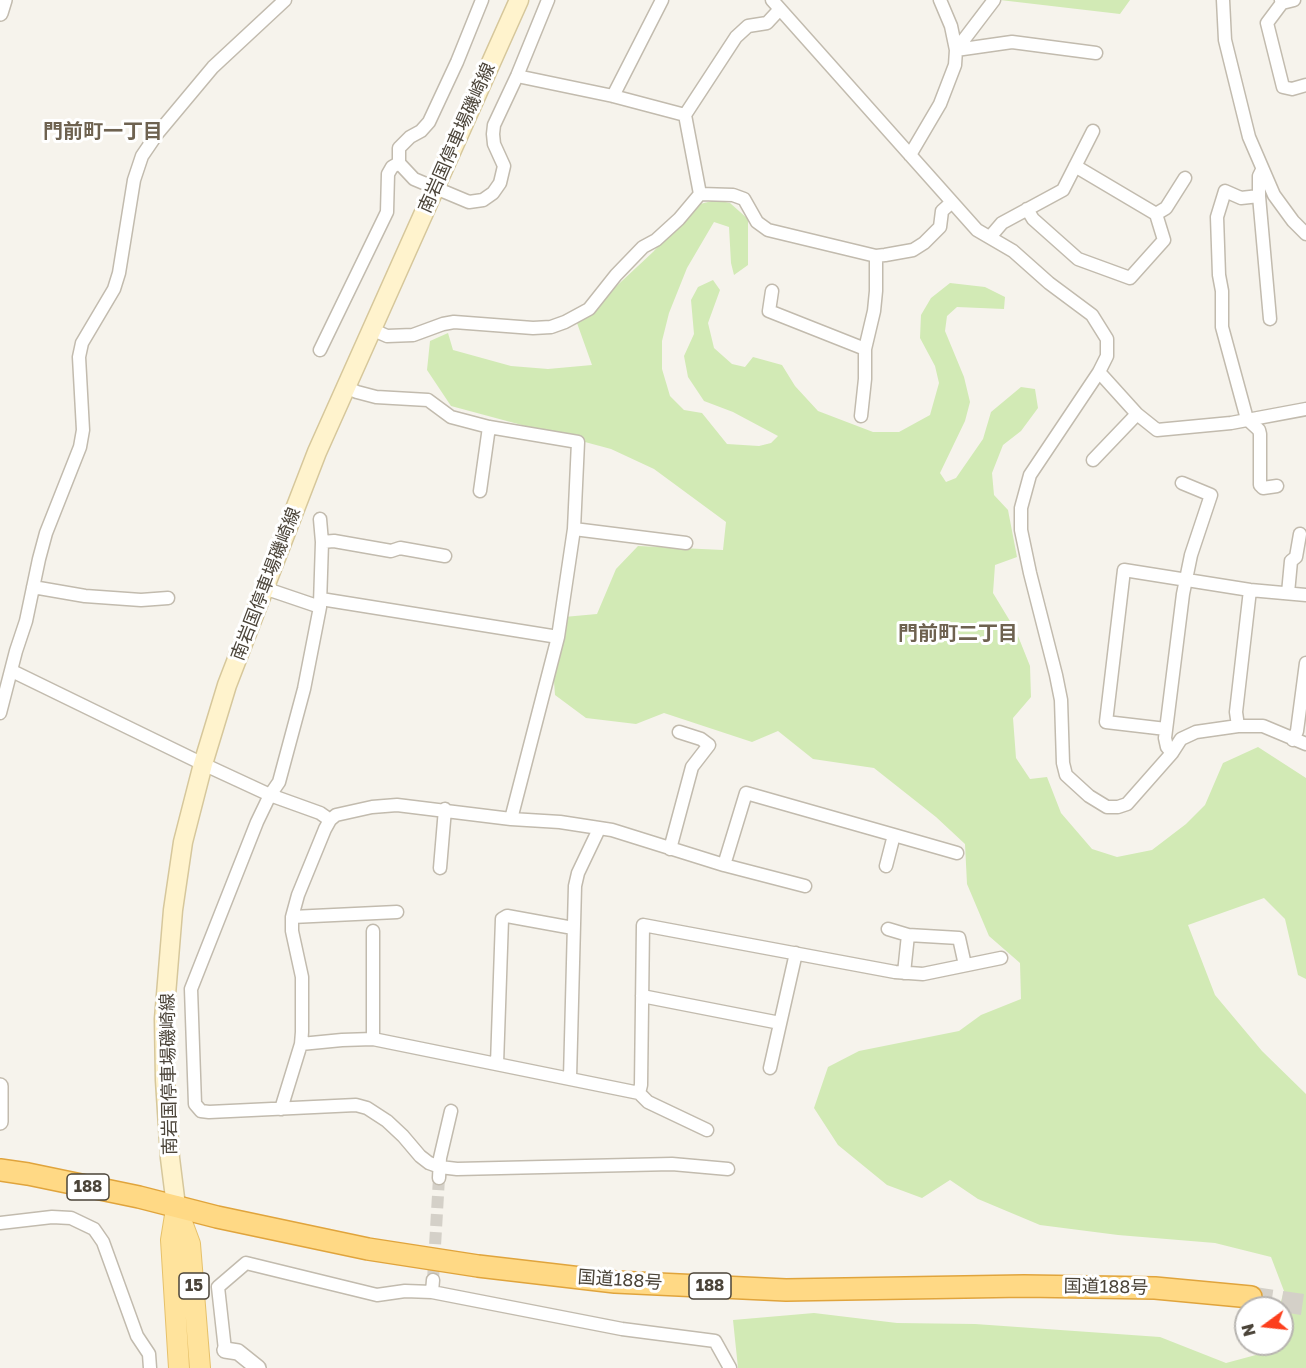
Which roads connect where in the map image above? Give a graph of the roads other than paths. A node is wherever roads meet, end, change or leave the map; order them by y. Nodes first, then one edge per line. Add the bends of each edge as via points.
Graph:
1 (4, 0) edge
2 (285, 0) edge
3 (482, 0) edge
4 (519, 0) edge
5 (548, 0) edge
6 (662, 0) edge
7 (940, 0) edge
8 (994, 0) edge
9 (1223, 0) edge
10 (1294, 0) edge
11 (1281, 1) edge
12 (776, 4) edge
13 (0, 13) edge
14 (956, 50) junction
15 (1096, 53) dead end
16 (518, 76) junction
17 (1306, 85) edge
18 (613, 96) junction
19 (686, 116) junction
20 (1093, 131) dead end
21 (910, 155) junction
22 (399, 163) junction
23 (1075, 166) junction
24 (1262, 170) junction
25 (1185, 178) dead end
26 (435, 188) junction
27 (700, 194) junction
28 (1258, 196) junction
29 (952, 202) junction
30 (1027, 209) junction
31 (1156, 214) junction
32 (1306, 234) edge
33 (990, 237) junction
34 (876, 255) junction
35 (772, 291) dead end
36 (1270, 319) dead end
37 (371, 329) junction
38 (865, 349) junction
39 (320, 350) dead end
40 (1099, 372) junction
41 (345, 387) junction
42 (1306, 409) edge
43 (1137, 414) junction
44 (861, 416) dead end
45 (1246, 419) junction
46 (489, 427) junction
47 (1093, 460) dead end
48 (1182, 483) dead end
49 (1277, 486) dead end
50 (480, 491) dead end
51 (320, 519) dead end
52 (574, 529) junction
53 (1300, 534) dead end
54 (322, 543) junction
55 (686, 543) dead end
56 (445, 556) dead end
57 (1185, 580) junction
58 (33, 587) junction
59 (264, 588) junction
60 (1250, 590) junction
61 (1288, 593) junction
62 (1306, 595) edge
63 (168, 598) dead end
64 (320, 603) junction
65 (558, 637) junction
66 (1306, 663) edge
67 (12, 671) junction
68 (0, 713) edge
69 (1238, 726) junction
70 (1166, 729) junction
71 (679, 732) dead end
72 (1293, 740) junction
73 (1306, 744) edge
74 (1172, 753) junction
75 (203, 764) junction
76 (270, 795) junction
77 (445, 809) junction
78 (511, 819) junction
79 (330, 820) junction
80 (599, 829) junction
81 (894, 835) junction
82 (670, 849) junction
83 (957, 853) dead end
84 (724, 865) junction
85 (886, 866) dead end
86 (440, 868) dead end
87 (805, 886) dead end
88 (397, 912) dead end
89 (292, 918) junction
90 (573, 928) junction
91 (888, 929) dead end
92 (373, 931) dead end
93 (908, 935) junction
94 (796, 953) junction
95 (1001, 958) dead end
96 (964, 965) junction
97 (904, 972) junction
98 (642, 996) junction
99 (780, 1023) junction
100 (374, 1039) junction
101 (301, 1044) junction
102 (497, 1064) junction
103 (770, 1068) dead end
104 (570, 1078) junction
105 (0, 1086) edge
106 (639, 1093) junction
107 (281, 1109) junction
108 (450, 1111) dead end
109 (0, 1122) edge
110 (707, 1130) dead end
111 (728, 1169) dead end
112 (0, 1170) edge
113 (439, 1172) junction
114 (176, 1206) junction
115 (0, 1223) edge
116 (1239, 1296) tunnel mouth
117 (225, 1350) joint
118 (150, 1368) edge
119 (179, 1368) edge
120 (200, 1368) edge
121 (258, 1368) edge
122 (730, 1368) edge

1 - 13 street
2 - 58 street via 213,67 142,156 114,290 82,343 80,447 46,533
3 - 22 street via 429,122 399,148
4 - 26 main road, 南岩国停車場磯崎線
5 - 16 street
6 - 18 street
7 - 14 street
8 - 14 street
9 - 24 street via 1225,40 1249,137
10 - 11 street
11 - 17 street via 1267,23 1283,87
12 - 19 street via 767,22 748,26 736,37
12 - 21 street
14 - 15 street via 1012,42
14 - 21 street via 955,65 940,104
16 - 18 street
16 - 26 street via 494,125 495,144 504,166 493,193 483,200 469,202
18 - 19 street
19 - 27 street
20 - 23 street
21 - 29 street
22 - 26 street via 414,179
22 - 39 street via 388,174 387,212
23 - 30 street via 1064,190
23 - 31 street
24 - 28 street
24 - 32 street via 1274,195
25 - 31 street via 1166,208
26 - 37 main road, 南岩国停車場磯崎線
27 - 34 street via 744,199 757,222 768,230
27 - 37 street via 679,219 616,275 589,309 565,322 533,328 454,322 413,335 387,336
28 - 36 street
28 - 45 street via 1241,198 1225,191 1217,217 1222,327
29 - 33 street via 977,230
29 - 34 street via 942,211 940,227 914,250
30 - 31 street via 1078,259 1130,278 1164,240
30 - 33 street via 1002,223
33 - 40 street via 1092,315 1107,339 1107,356
34 - 38 street via 874,311
35 - 38 street via 769,310
37 - 41 main road, 南岩国停車場磯崎線
38 - 44 street
40 - 43 street
40 - 74 street via 1030,475 1021,508 1021,530 1061,700 1062,764 1066,775 1089,796 1107,807 1118,807 1127,804
41 - 46 street via 376,397 428,400 451,417
41 - 59 main road, 南岩国停車場磯崎線
42 - 45 street
43 - 45 street via 1157,430
43 - 47 street
45 - 49 street via 1260,434 1260,485
46 - 50 street
46 - 52 street via 579,442
48 - 57 street via 1211,495
51 - 54 street
52 - 55 street
52 - 65 street
53 - 61 street via 1296,557 1291,561
54 - 56 street via 334,541
54 - 64 street
57 - 60 street
57 - 70 street
57 - 70 street via 1124,570 1106,722
58 - 63 street via 85,596
58 - 67 street
59 - 64 street
59 - 75 main road, 南岩国停車場磯崎線 via 227,685
60 - 61 street
60 - 69 street via 1236,712
61 - 62 street
64 - 65 street
64 - 76 street via 304,689 279,782
65 - 78 street
66 - 72 street
67 - 68 street
67 - 75 street
69 - 72 street via 1263,726
69 - 74 street via 1196,732 1181,739
70 - 74 street via 1167,747
71 - 82 street via 709,745 692,767
72 - 73 street
75 - 76 street
75 - 114 main road, 南岩国停車場磯崎線 via 183,842 172,910 164,1019
76 - 79 street
76 - 107 street via 191,989 195,1104 201,1111 209,1112
77 - 78 street
77 - 79 street via 372,807 336,815
77 - 86 street
78 - 80 street
79 - 89 street
80 - 82 street
80 - 90 street via 578,873
81 - 83 street
81 - 84 street via 746,793
81 - 85 street
82 - 84 street
84 - 87 street
88 - 89 street
89 - 101 street via 302,977
90 - 102 street via 507,916 502,919
90 - 104 street
91 - 93 street
92 - 100 street
93 - 96 street via 958,938
93 - 97 street
94 - 97 street
94 - 98 street via 643,925
94 - 99 street
95 - 96 street
96 - 97 street via 923,974
98 - 99 street
98 - 106 street
99 - 103 street
100 - 101 street
100 - 102 street
101 - 107 street
102 - 104 street
104 - 106 street
105 - 109 street
106 - 110 street via 648,1102
107 - 113 street via 345,1105 367,1108
108 - 113 street
111 - 113 street via 672,1164
112 - 114 highway, 国道188号 / 188
114 - 116 highway, 国道188号 / 188 via 368,1249 615,1282 786,1290 1143,1288
114 - 119 main road, 15 via 171,1240
114 - 120 main road, 15 via 190,1244
115 - 118 street via 52,1216 71,1218 94,1229 103,1242 137,1336 149,1354
117 - 121 street via 237,1352
117 - 122 street via 218,1287 246,1263 377,1295 433,1286 622,1329 715,1341

